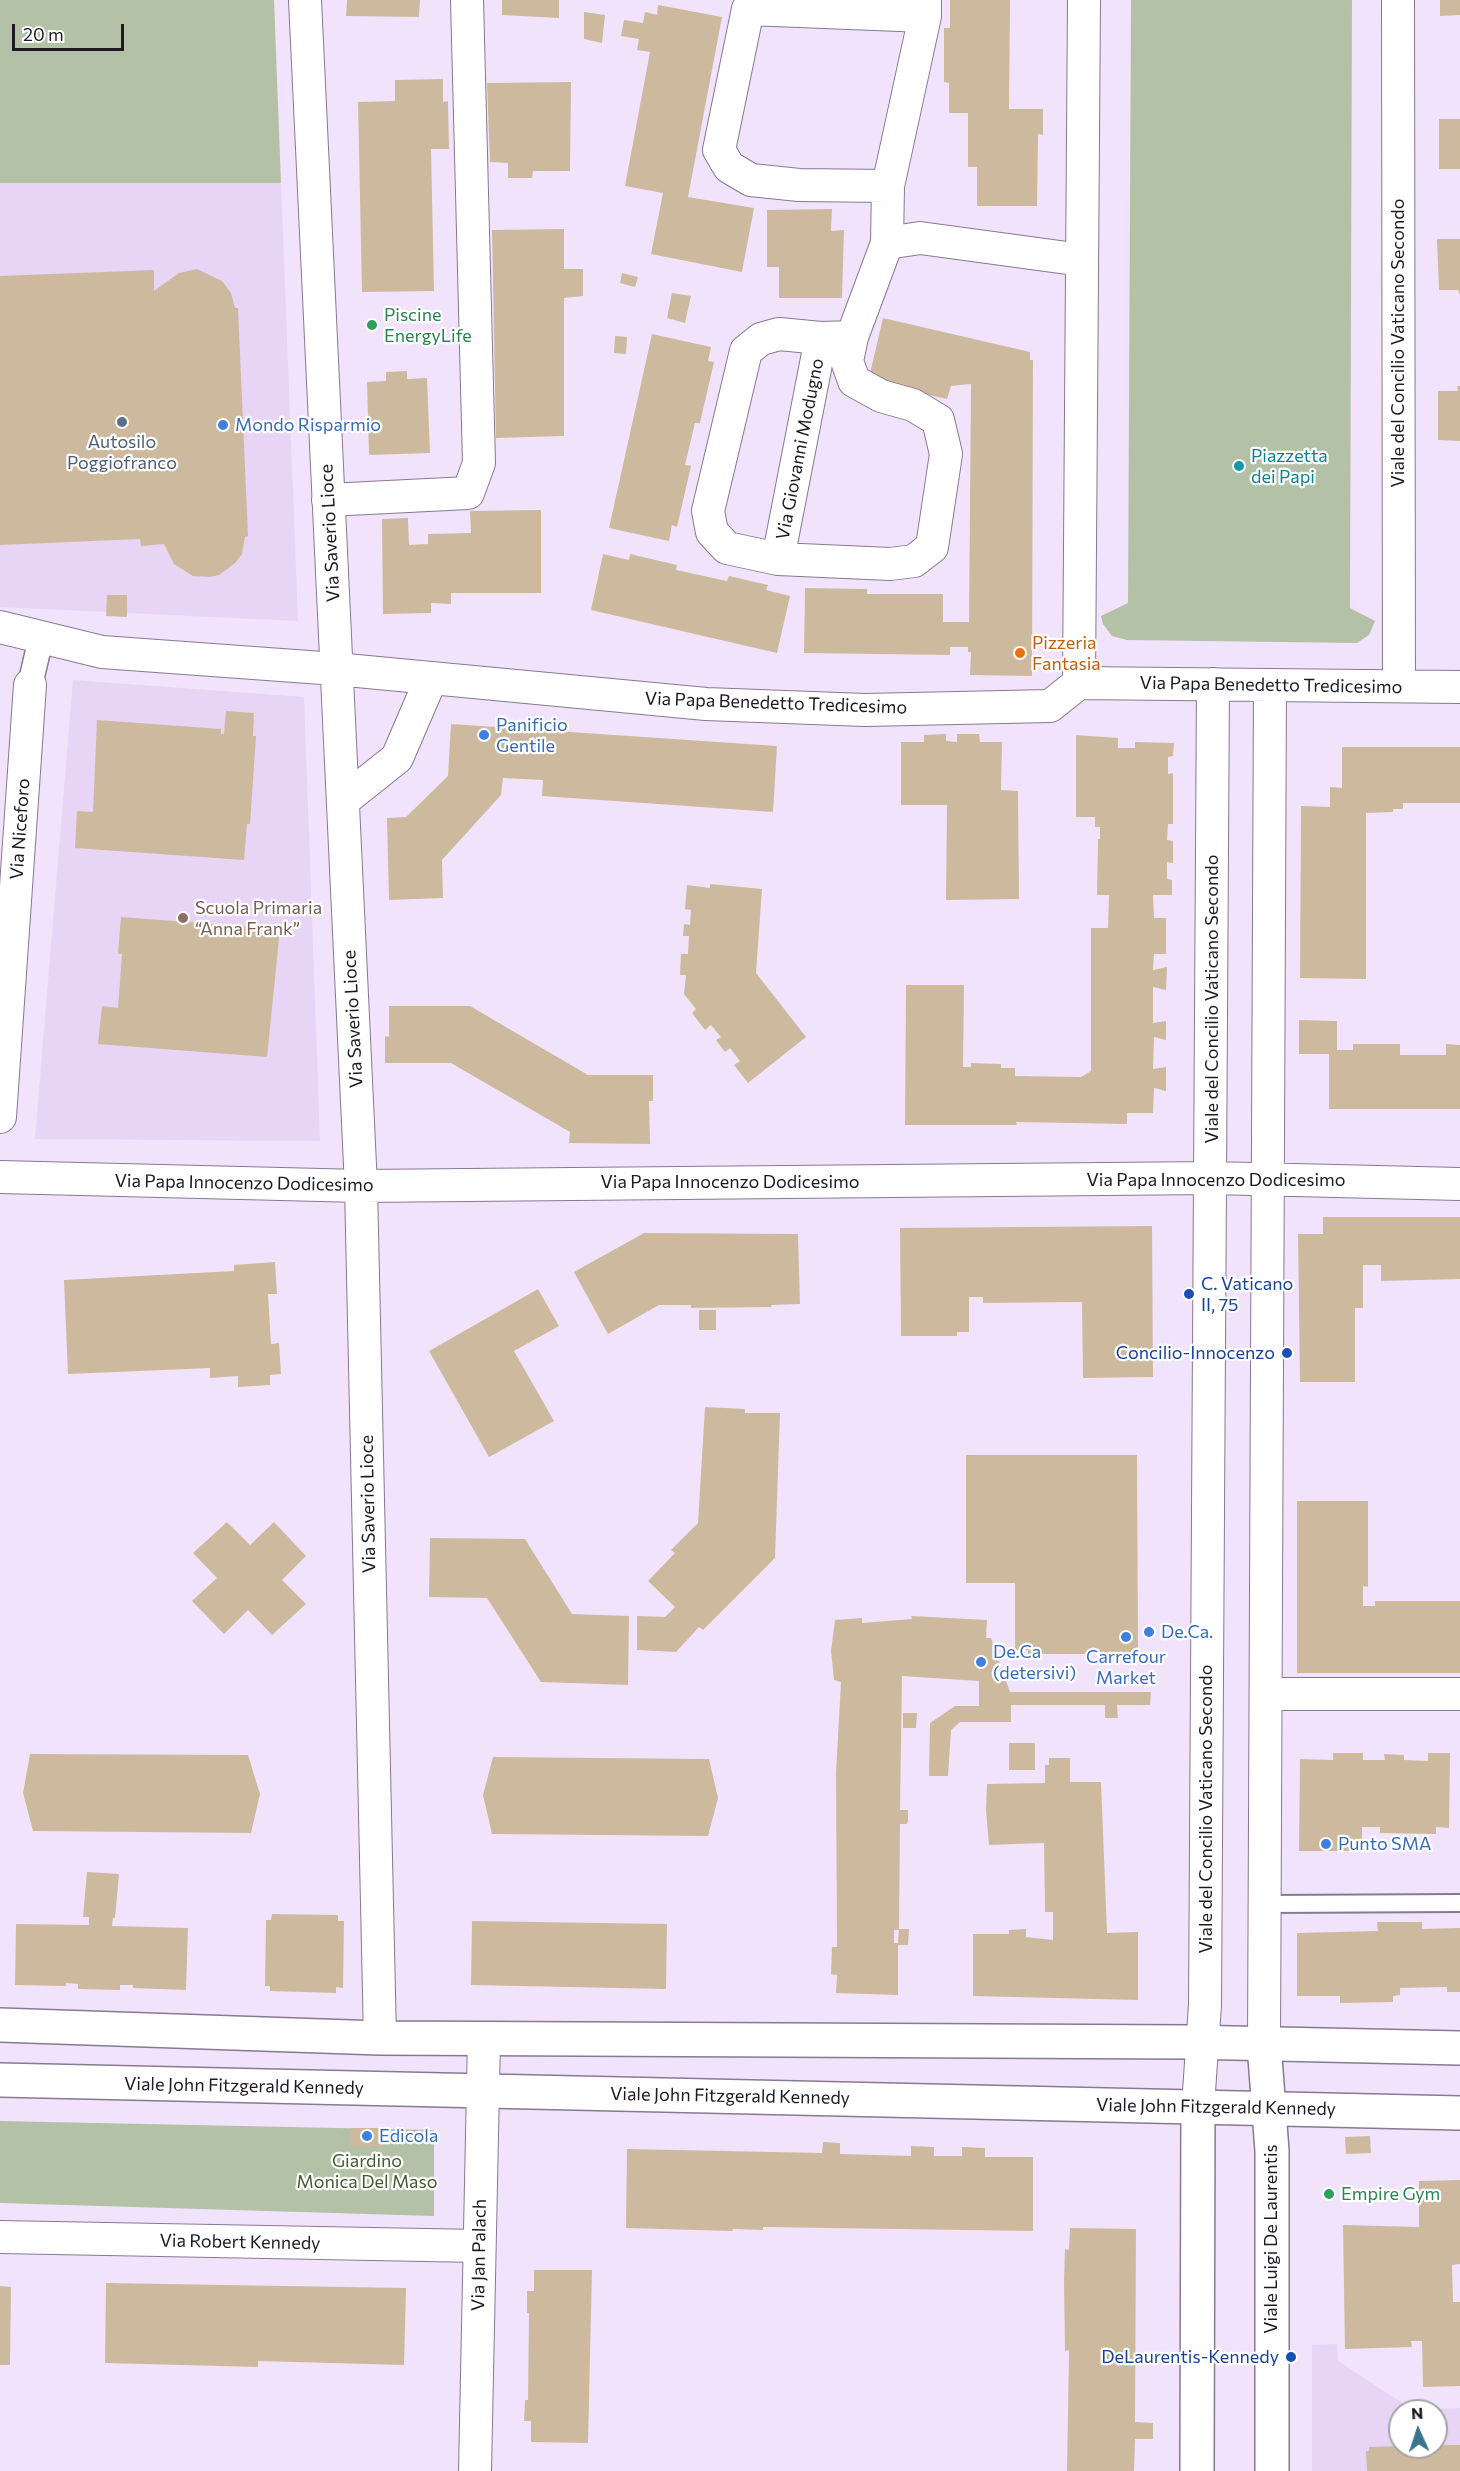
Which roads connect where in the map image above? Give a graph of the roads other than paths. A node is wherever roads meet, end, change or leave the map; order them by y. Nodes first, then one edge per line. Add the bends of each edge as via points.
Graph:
1 (305, 0) edge
2 (467, 0) edge
3 (1084, 0) edge
4 (1398, 0) edge
5 (925, 8) edge
6 (888, 186) junction
7 (887, 243) junction
8 (1082, 260) junction
9 (852, 337) junction
10 (821, 338) junction
11 (328, 500) junction
12 (778, 559) junction
13 (0, 627) edge
14 (41, 638) junction
15 (336, 669) junction
16 (431, 679) junction
17 (1079, 683) junction
18 (1213, 684) junction
19 (30, 685) joint
20 (1270, 685) junction
21 (1399, 686) junction
22 (1460, 687) edge
23 (343, 801) junction
24 (0, 1117) edge
25 (0, 1177) edge
26 (1211, 1178) junction
27 (1269, 1179) junction
28 (1460, 1184) edge
29 (361, 1186) junction
30 (1267, 1694) junction
31 (1460, 1694) edge
32 (1460, 1903) edge
33 (1265, 1904) junction
34 (0, 2025) edge
35 (380, 2038) junction
36 (484, 2040) junction
37 (1203, 2042) junction
38 (1264, 2044) junction
39 (1460, 2048) edge
40 (0, 2080) edge
41 (483, 2091) junction
42 (1198, 2106) junction
43 (1270, 2108) junction
44 (1460, 2113) edge
45 (0, 2237) edge
46 (479, 2246) junction
47 (475, 2471) edge
48 (1197, 2471) edge
49 (1272, 2471) edge

1 - 11 street, Via Saverio Lioce
2 - 11 street via 479,463 468,493
3 - 8 street
4 - 21 street, Viale del Concilio Vaticano Secondo
5 - 6 street, Via Giovanni Modugno
5 - 6 street, Via Giovanni Modugno via 748,9 719,150 729,167 751,180
6 - 7 street, Via Giovanni Modugno
7 - 8 street via 920,238
7 - 9 street, Via Giovanni Modugno
8 - 17 street
9 - 10 street, Via Giovanni Modugno
9 - 12 street, Via Giovanni Modugno via 847,361 854,381 881,396 913,405 938,420 946,454 932,547 914,561 890,564
10 - 12 street, Via Giovanni Modugno
10 - 12 street, Via Giovanni Modugno via 779,334 761,339 746,351 708,511 712,532 727,548
11 - 15 street, Via Saverio Lioce
13 - 14 street
14 - 15 street via 102,651
14 - 19 street
15 - 16 street, Via Papa Benedetto Tredicesimo
15 - 23 street, Via Saverio Lioce
16 - 17 street, Via Papa Benedetto Tredicesimo via 706,704 865,710 1050,706
16 - 23 street via 397,758
17 - 18 street, Via Papa Benedetto Tredicesimo
18 - 20 street, Via Papa Benedetto Tredicesimo
18 - 26 street, Viale del Concilio Vaticano Secondo
19 - 24 street, Via Niceforo
20 - 21 street, Via Papa Benedetto Tredicesimo
20 - 27 street
21 - 22 street, Via Papa Benedetto Tredicesimo
23 - 29 street, Via Saverio Lioce
25 - 29 street, Via Papa Innocenzo Dodicesimo
26 - 27 street, Via Papa Innocenzo Dodicesimo
26 - 29 street, Via Papa Innocenzo Dodicesimo
26 - 37 street, Viale del Concilio Vaticano Secondo
27 - 28 street, Via Papa Innocenzo Dodicesimo
27 - 30 street
29 - 35 street, Via Saverio Lioce
30 - 31 street
30 - 33 street
32 - 33 lane
33 - 38 street
34 - 35 main road
35 - 36 main road
36 - 37 main road
36 - 41 street, Via Jan Palach
37 - 38 main road
37 - 42 street, Viale del Concilio Vaticano Secondo
38 - 39 main road
38 - 43 main road, Viale Luigi De Laurentis
40 - 41 main road, Viale John Fitzgerald Kennedy
41 - 42 main road, Viale John Fitzgerald Kennedy
41 - 46 street, Via Jan Palach
42 - 43 main road, Viale John Fitzgerald Kennedy
42 - 48 main road
43 - 44 main road, Viale John Fitzgerald Kennedy
43 - 49 main road, Viale Luigi De Laurentis
45 - 46 street, Via Robert Kennedy
46 - 47 street, Via Jan Palach

